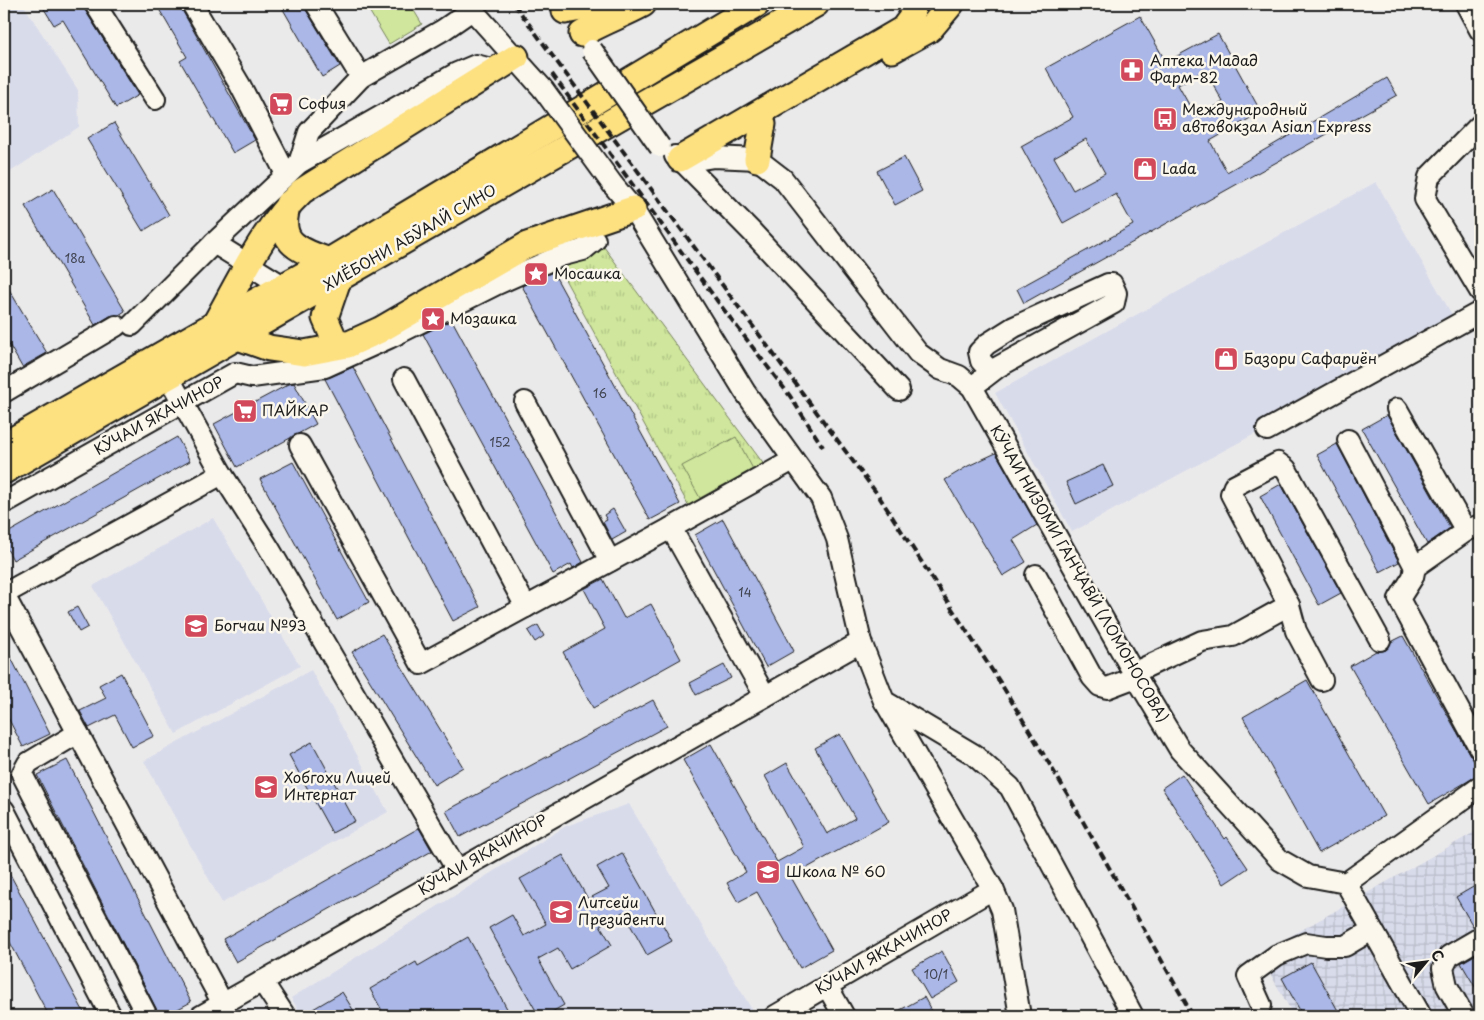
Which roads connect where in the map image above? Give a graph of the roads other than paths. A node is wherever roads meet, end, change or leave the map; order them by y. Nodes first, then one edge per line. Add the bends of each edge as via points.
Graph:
1 (95, 4) edge
2 (192, 4) edge
3 (316, 4) edge
4 (603, 4) edge
5 (643, 4) edge
6 (757, 4) edge
7 (816, 4) edge
8 (913, 4) edge
9 (952, 4) edge
10 (1466, 4) edge
11 (469, 7) edge
12 (562, 7) edge
13 (1480, 30) edge
14 (587, 42) junction
15 (516, 57) junction
16 (495, 70) junction
17 (361, 76) junction
18 (155, 100) dead end
19 (763, 124) junction
20 (1480, 125) edge
21 (670, 153) junction
22 (714, 157) junction
23 (757, 159) junction
24 (292, 169) junction
25 (288, 204) junction
26 (633, 209) junction
27 (595, 240) dead end
28 (214, 243) junction
29 (248, 266) junction
30 (333, 270) junction
31 (283, 286) junction
32 (1480, 291) edge
33 (1480, 312) edge
34 (215, 324) junction
35 (238, 337) junction
36 (347, 345) junction
37 (991, 372) junction
38 (168, 376) junction
39 (404, 380) dead end
40 (972, 387) junction
41 (899, 390) dead end
42 (4, 392) edge
43 (181, 402) junction
44 (525, 402) dead end
45 (1397, 409) dead end
46 (1267, 430) dead end
47 (1348, 440) dead end
48 (4, 445) edge
49 (300, 445) dead end
50 (793, 460) junction
51 (4, 472) edge
52 (222, 474) junction
53 (4, 503) edge
54 (671, 528) junction
55 (1473, 528) edge
56 (610, 561) junction
57 (1415, 568) junction
58 (1036, 575) dead end
59 (4, 594) edge
60 (1289, 606) junction
61 (526, 607) junction
62 (1380, 640) dead end
63 (861, 642) junction
64 (1134, 675) junction
65 (1322, 680) dead end
66 (766, 696) junction
67 (884, 701) junction
68 (78, 733) junction
69 (1480, 749) edge
70 (1480, 788) edge
71 (4, 810) edge
72 (457, 870) junction
73 (1346, 883) junction
74 (993, 889) junction
75 (1372, 930) junction
76 (1480, 938) edge
77 (262, 981) junction
78 (827, 986) junction
79 (223, 1004) junction
80 (1261, 1005) dead end
81 (111, 1016) edge
82 (146, 1016) edge
83 (201, 1016) edge
84 (285, 1016) edge
85 (775, 1016) edge
86 (844, 1016) edge
87 (1020, 1016) edge
88 (1132, 1016) edge
89 (1421, 1016) edge
90 (1464, 1016) edge

1 - 18 street
2 - 24 street
3 - 17 street
4 - 12 main road
5 - 14 main road via 606,21
6 - 30 main road, ХИЁБОНИ АБӮАЛӢ СИНО
7 - 30 main road, ХИЁБОНИ АБӮАЛӢ СИНО
8 - 21 main road via 912,17 903,28
9 - 19 main road via 930,29
10 - 13 street
11 - 15 street
11 - 17 street via 443,30
12 - 14 street
14 - 21 street, bridge
15 - 16 main road
15 - 26 street, bridge
16 - 24 street via 476,65 457,73
16 - 25 main road via 302,191
17 - 24 street via 309,132
19 - 22 main road
19 - 23 main road
20 - 32 street via 1429,178 1425,199
21 - 22 street via 702,159
21 - 41 street via 752,232
22 - 23 street
23 - 40 street, КӮЧАИ НИЗОМИ ГАНҶАВӢ (ЛОМОНОСОВА) via 783,179 918,353
24 - 28 street
25 - 29 main road
25 - 30 main road via 284,218 285,233 294,246
26 - 36 main road via 527,246 380,330
26 - 50 street via 745,392
27 - 43 street, КӮЧАИ ЯКАЧИНОР via 582,250 560,256 497,284 325,367 252,377 235,373
28 - 29 street
28 - 42 street via 124,325
29 - 31 street
29 - 34 main road
30 - 31 main road, ХИЁБОНИ АБӮАЛӢ СИНО
30 - 35 main road, ХИЁБОНИ АБӮАЛӢ СИНО
30 - 36 main road via 325,318 335,340
31 - 34 main road, ХИЁБОНИ АБӮАЛӢ СИНО
33 - 46 street
34 - 48 main road, ХИЁБОНИ АБӮАЛӢ СИНО
35 - 36 main road via 269,348 304,353
35 - 38 main road, ХИЁБОНИ АБӮАЛӢ СИНО
37 - 37 street via 1114,303 1116,293 1112,284 1014,327 988,344 979,352 981,361
37 - 40 street
38 - 43 street
38 - 51 main road, ХИЁБОНИ АБӮАЛӢ СИНО
39 - 61 street
40 - 64 street, КӮЧАИ НИЗОМИ ГАНҶАВӢ (ЛОМОНОСОВА)
43 - 52 street
43 - 53 street, КӮЧАИ ЯКАЧИНОР
44 - 56 street
45 - 55 street
47 - 57 street
49 - 61 street via 421,664
50 - 54 street
50 - 63 street via 821,498 837,539
52 - 59 street
52 - 72 street via 269,548
54 - 56 street
54 - 66 street
55 - 57 street
56 - 61 street
57 - 69 street via 1399,599
58 - 64 street via 1100,686 1107,688
59 - 68 street
60 - 62 street via 1231,494 1234,486 1278,463 1286,469
60 - 64 street via 1233,636 1202,641
60 - 65 street via 1296,631
63 - 66 street, КӮЧАИ ЯКАЧИНОР
63 - 67 street
64 - 73 street, КӮЧАИ НИЗОМИ ГАНҶАВӢ (ЛОМОНОСОВА) via 1180,750 1280,860 1308,876
66 - 72 street, КӮЧАИ ЯКАЧИНОР
67 - 74 street
67 - 88 street via 974,754 1010,787
68 - 79 street
68 - 82 street via 28,763 22,774
70 - 73 street
71 - 81 street
72 - 77 street, КӮЧАИ ЯКАЧИНОР
73 - 75 street
74 - 78 street, КӮЧАИ ЯККАЧИНОР
74 - 87 street via 1002,910
75 - 80 street via 1346,946 1306,943 1277,955 1248,976
75 - 89 street
76 - 90 street via 1449,956 1443,968 1448,986
77 - 79 street, КӮЧАИ ЯКАЧИНОР
77 - 84 street
78 - 85 street, КӮЧАИ ЯККАЧИНОР
78 - 86 street
79 - 83 street, КӮЧАИ ЯКАЧИНОР

